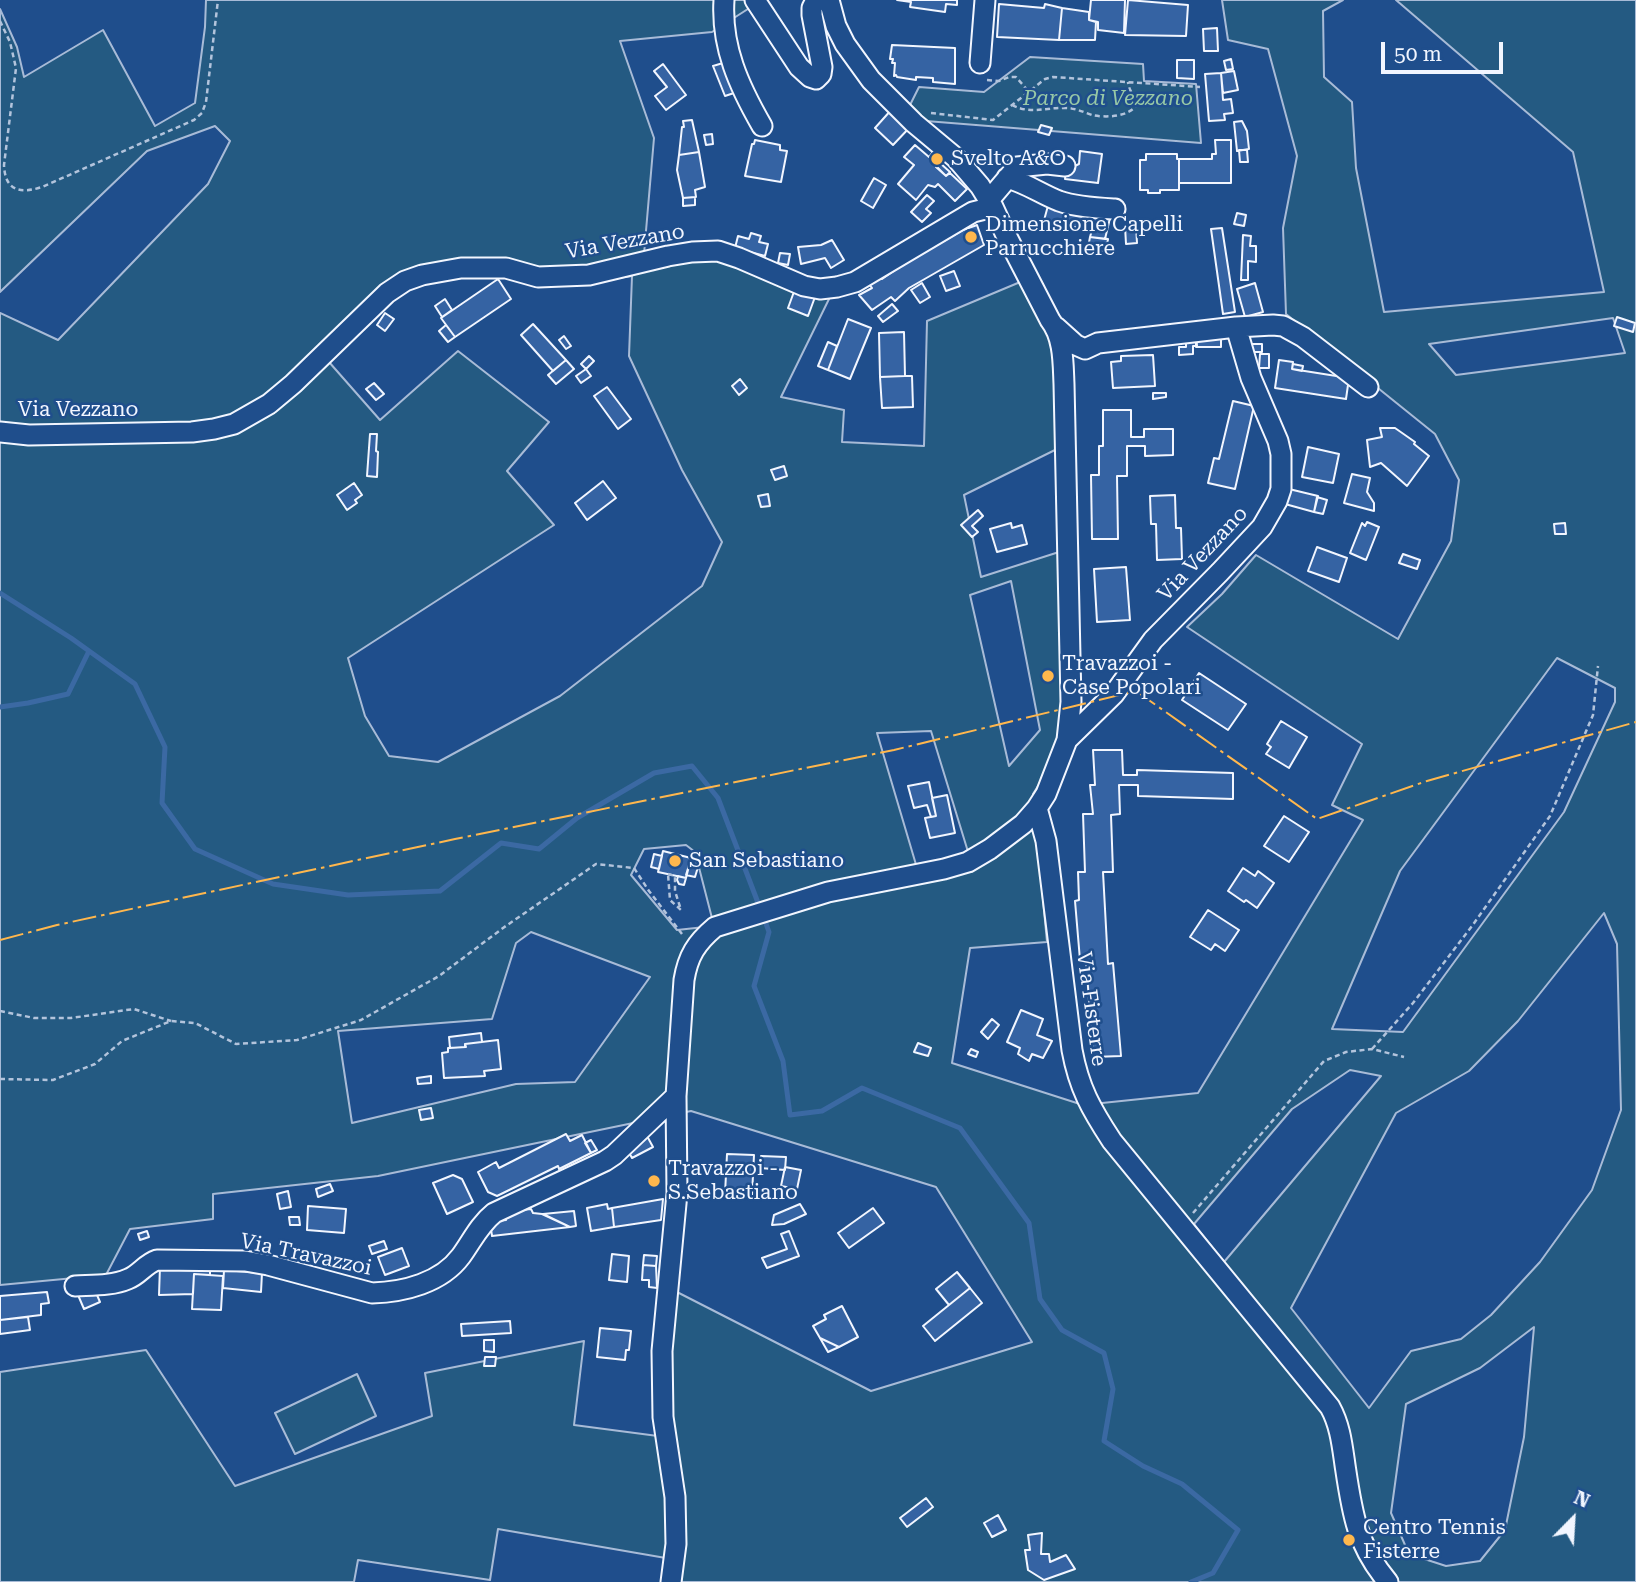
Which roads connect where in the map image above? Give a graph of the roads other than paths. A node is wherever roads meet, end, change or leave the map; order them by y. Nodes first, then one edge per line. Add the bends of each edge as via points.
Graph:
1 (724, 0) edge
2 (755, 0) edge
3 (816, 0) edge
4 (829, 0) edge
5 (985, 0) edge
6 (980, 63) road end
7 (762, 126) dead end
8 (1007, 178) junction
9 (1042, 194) junction
10 (991, 203) junction
11 (1115, 209) dead end
12 (1056, 327) junction
13 (1236, 327) junction
14 (1368, 387) dead end
15 (0, 432) edge
16 (1067, 740) junction
17 (1037, 808) junction
18 (676, 1096) junction
19 (75, 1286) dead end
20 (671, 1582) edge
21 (1388, 1582) edge

1 - 7 street via 729,56
2 - 3 street via 804,73 816,79 822,67 812,15
4 - 10 street, Via Vezzano via 836,26 871,80 956,158
5 - 6 street
8 - 9 street
8 - 9 street via 1017,167 1060,165
8 - 10 street
9 - 11 street via 1063,202
10 - 12 street, Via Vezzano
10 - 15 street, Via Vezzano via 855,282 837,287 804,286 718,251 668,256 589,275 538,277 485,267 422,275 387,293 270,404 234,424 192,432
12 - 13 street, Via Vezzano via 1085,349 1098,343
12 - 16 street, Via Vezzano via 1064,384 1071,672
13 - 14 street, Via Vezzano via 1283,326
13 - 16 street, Via Vezzano via 1251,378 1278,441 1281,489 1277,502 1262,527 1153,640 1114,694
16 - 17 street, Via Vezzano
17 - 18 street via 1008,836 968,862 828,892 715,927 687,963
17 - 21 street, Via Fisterre via 1046,841 1079,1081 1112,1141 1330,1407 1340,1429 1355,1523 1371,1560
18 - 19 street, Via Travazzoi via 605,1161 494,1213 452,1266 416,1286 372,1293 245,1261 157,1260 128,1280
18 - 20 street via 677,1193 662,1350 663,1417 676,1497

